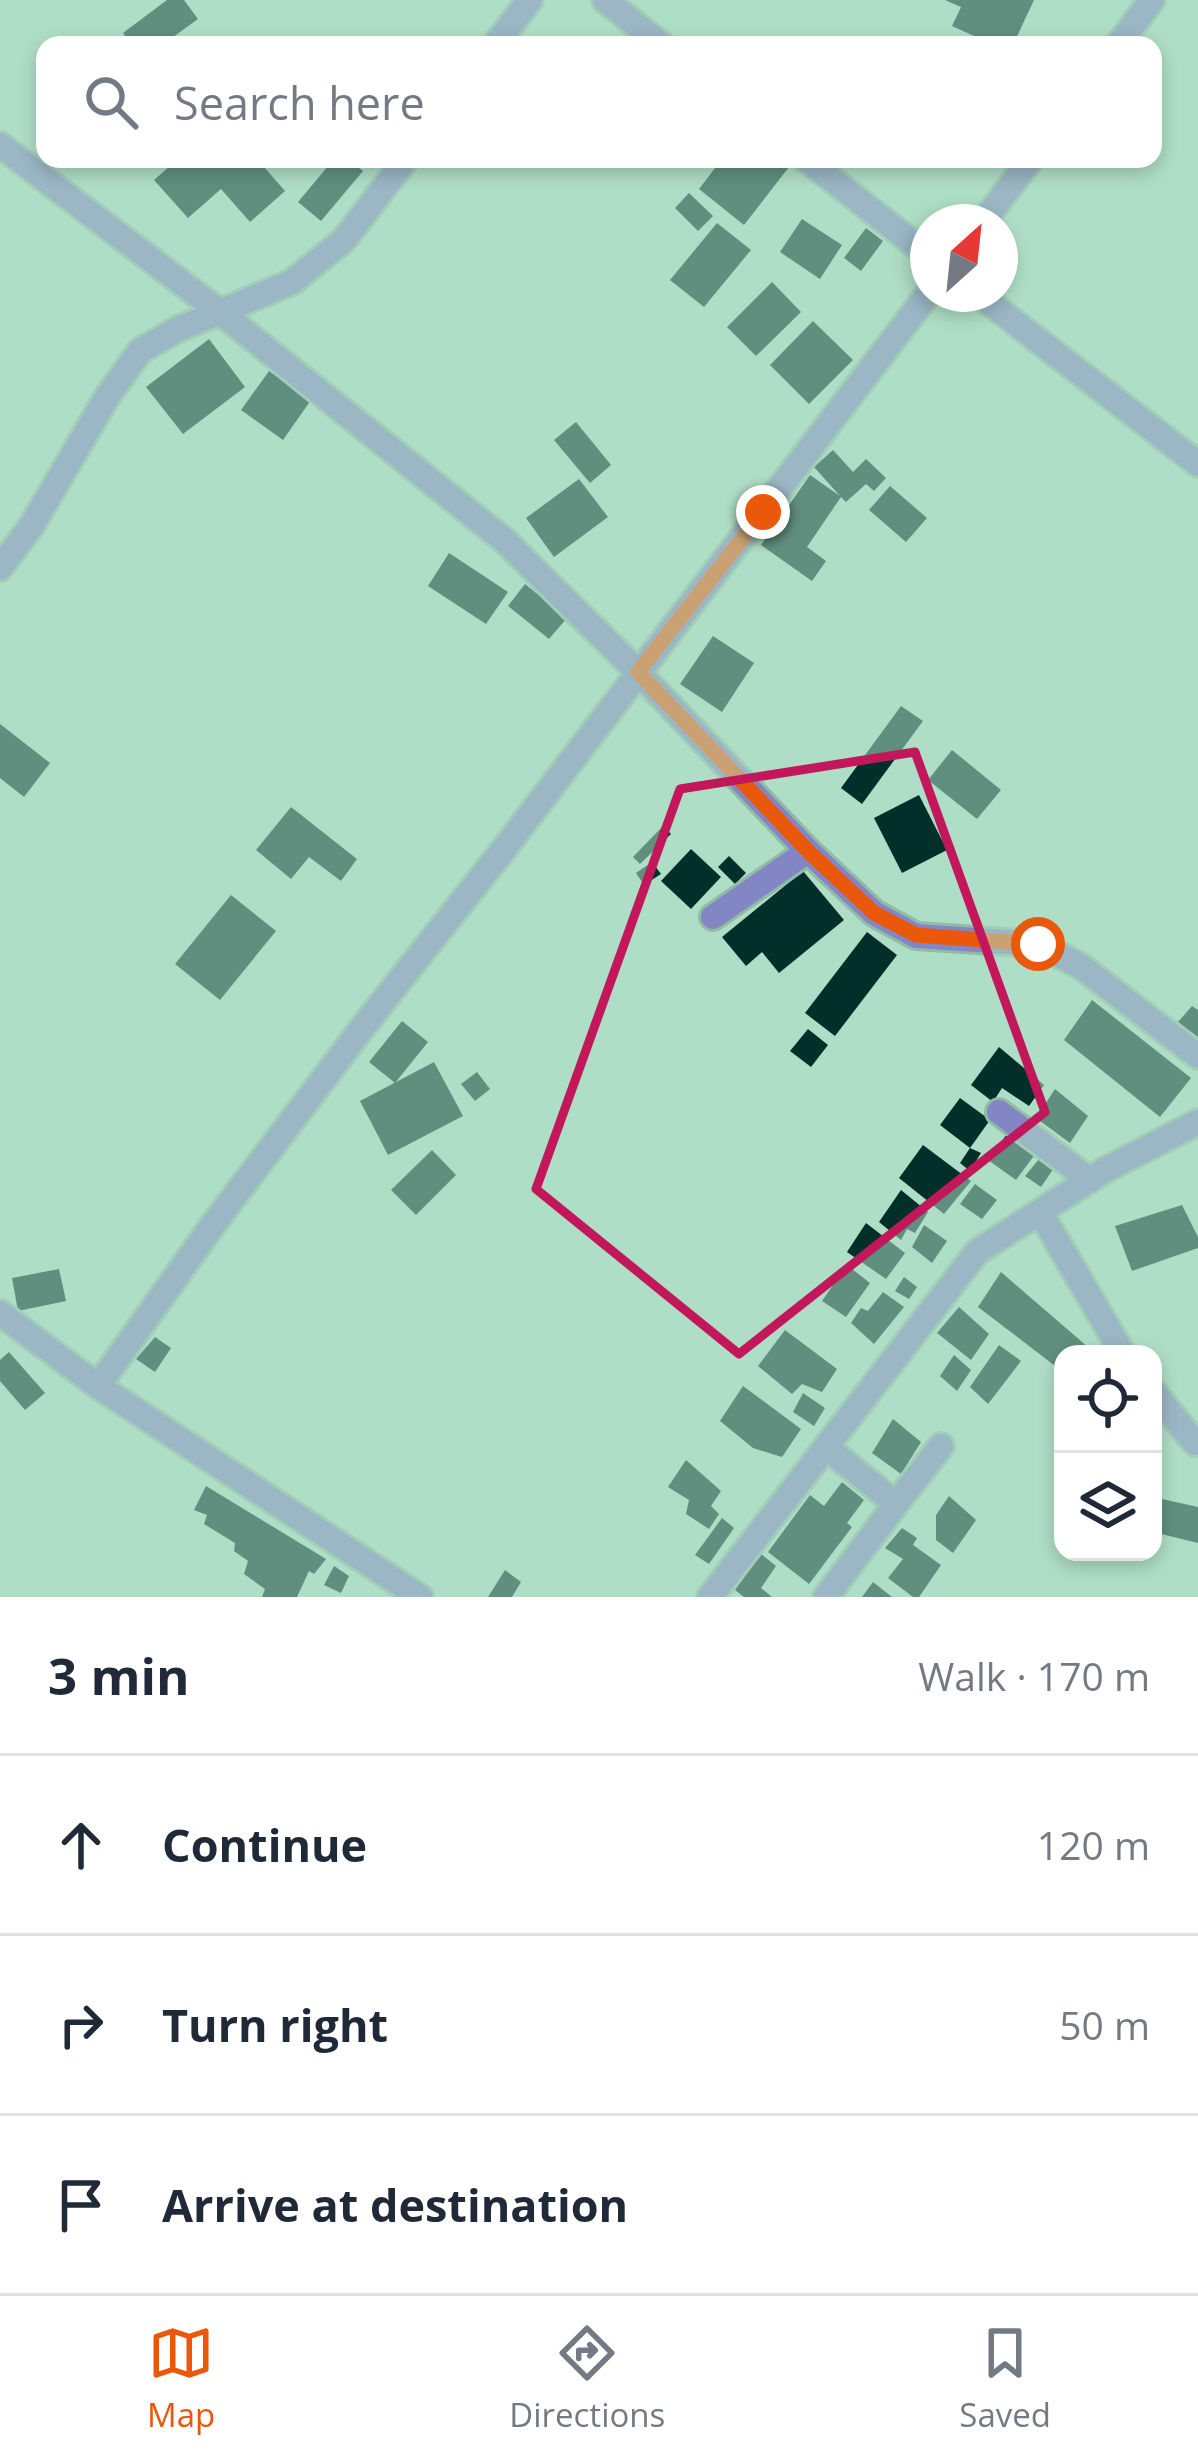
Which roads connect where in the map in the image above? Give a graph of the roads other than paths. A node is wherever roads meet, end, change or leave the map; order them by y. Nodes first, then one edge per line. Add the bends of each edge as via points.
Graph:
1 (530, 0) edge
2 (604, 0) edge
3 (1152, 0) edge
4 (502, 36) edge
5 (650, 36) edge
6 (1125, 36) edge
7 (0, 145) edge
8 (399, 168) edge
9 (817, 168) edge
10 (1024, 168) edge
11 (997, 204) edge
12 (910, 241) edge
13 (220, 312) junction
14 (914, 312) edge
15 (1001, 312) edge
16 (1198, 464) edge
17 (0, 568) edge
18 (638, 672) junction
19 (808, 851) junction
20 (713, 917) dead end
21 (1198, 1056) edge
22 (999, 1112) dead end
23 (1198, 1122) edge
24 (1090, 1180) junction
25 (1040, 1212) junction
26 (0, 1313) edge
27 (1118, 1345) edge
28 (98, 1386) junction
29 (1162, 1402) edge
30 (1195, 1443) dead end
31 (941, 1446) dead end
32 (826, 1447) junction
33 (896, 1504) junction
34 (420, 1597) edge
35 (710, 1597) edge
36 (826, 1597) edge

1 - 4 street
2 - 5 street
3 - 6 street
7 - 13 street
8 - 13 street via 344,239 292,283
9 - 12 street
10 - 11 street
13 - 17 street via 140,352
13 - 18 street via 505,542
14 - 18 street
15 - 16 street
18 - 19 street
18 - 28 street
19 - 20 street
19 - 21 street via 874,913 916,935 1038,944 1082,967
22 - 24 street
23 - 24 street
24 - 25 street
25 - 27 street
25 - 32 street via 977,1252
26 - 28 street
28 - 34 street
29 - 30 street
31 - 33 street
32 - 33 street
32 - 35 street
33 - 36 street

